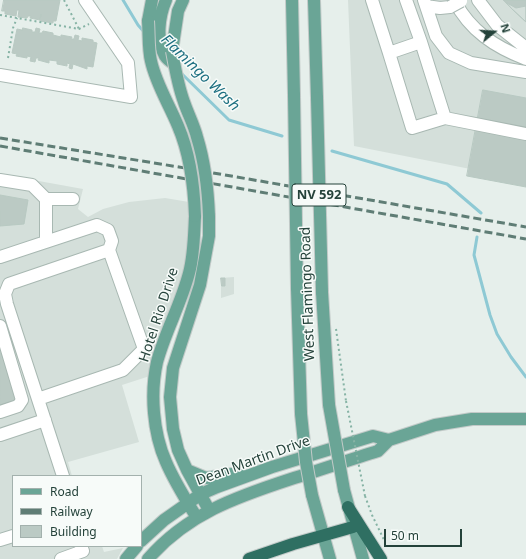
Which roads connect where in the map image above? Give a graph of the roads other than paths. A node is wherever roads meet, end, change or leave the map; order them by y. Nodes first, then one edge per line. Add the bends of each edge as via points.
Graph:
1 (86, 0) edge
2 (152, 0) edge
3 (166, 0) edge
4 (183, 0) edge
5 (292, 0) edge
6 (314, 0) edge
7 (372, 0) edge
8 (406, 0) edge
9 (478, 0) edge
10 (457, 2) edge
11 (425, 3) edge
12 (421, 42) junction
13 (526, 48) edge
14 (389, 53) junction
15 (526, 59) edge
16 (174, 64) junction
17 (526, 72) edge
18 (0, 75) edge
19 (445, 118) junction
20 (526, 134) edge
21 (0, 180) edge
22 (73, 198) dead end
23 (46, 199) junction
24 (46, 242) junction
25 (109, 250) junction
26 (0, 257) edge
27 (0, 326) edge
28 (38, 399) junction
29 (0, 412) edge
30 (526, 419) edge
31 (45, 420) junction
32 (0, 435) edge
33 (389, 440) junction
34 (272, 467) junction
35 (187, 470) junction
36 (63, 475) edge
37 (201, 494) junction
38 (188, 503) junction
39 (348, 507) junction
40 (209, 510) junction
41 (196, 518) junction
42 (353, 527) junction
43 (12, 536) edge
44 (322, 536) junction
45 (0, 540) edge
46 (142, 540) edge
47 (81, 547) edge
48 (136, 547) edge
49 (61, 559) edge
50 (126, 559) edge
51 (148, 559) edge
52 (249, 559) edge
53 (330, 559) edge
54 (363, 559) edge
55 (381, 559) edge

1 - 18 street via 128,63 131,98
2 - 38 main road, Hotel Rio Drive, bridge via 148,21 150,59 156,80 179,128 194,188 194,237 190,272 157,363 154,389 155,426 165,461
3 - 16 main road via 160,26 161,43 165,56
4 - 16 main road, Hotel Rio Drive, bridge via 178,11 172,51
5 - 44 main road, West Flamingo Road / NV 592, bridge via 301,414 306,462
6 - 39 main road, West Flamingo Road / NV 592, bridge via 322,292 329,404
7 - 14 street
8 - 12 street
9 - 13 street via 497,25
10 - 11 street via 440,8
10 - 15 street via 460,12 481,34 505,50
11 - 17 street via 436,36 449,53 471,63
12 - 14 street
12 - 19 street
14 - 19 street via 412,128
16 - 35 main road, Hotel Rio Drive, bridge via 202,156 209,216 209,236 200,285 173,368 170,397 173,429 178,450
19 - 20 street
21 - 23 street via 32,185
22 - 23 street
23 - 24 street
24 - 25 street via 97,225 108,230 112,241
24 - 26 street
25 - 28 street via 144,349 123,370
25 - 28 street via 9,284 5,294 7,304
27 - 29 street via 22,400 18,406
28 - 31 street
30 - 33 main road, Dean Martin Drive via 472,419 435,425
31 - 32 street
31 - 36 street
33 - 34 main road, Dean Martin Drive via 373,436
33 - 40 main road, Dean Martin Drive via 378,450 246,494
34 - 35 main road via 206,478
34 - 37 main road, Dean Martin Drive
35 - 37 main road, Hotel Rio Drive
37 - 38 main road, Dean Martin Drive
37 - 40 main road, Hotel Rio Drive
38 - 41 main road, Hotel Rio Drive
38 - 46 main road, Dean Martin Drive
39 - 42 main road, West Flamingo Road / NV 592
39 - 55 highway
40 - 41 main road, Dean Martin Drive
41 - 51 main road, Dean Martin Drive via 180,529
42 - 44 highway
42 - 54 main road, West Flamingo Road / NV 592
43 - 45 street
44 - 52 highway
44 - 53 main road, West Flamingo Road / NV 592
47 - 49 street via 83,552
48 - 50 main road

